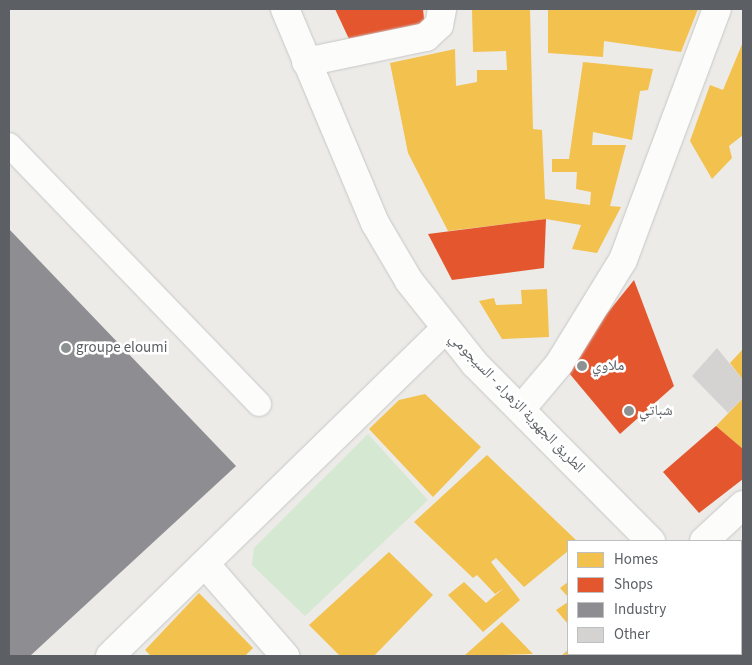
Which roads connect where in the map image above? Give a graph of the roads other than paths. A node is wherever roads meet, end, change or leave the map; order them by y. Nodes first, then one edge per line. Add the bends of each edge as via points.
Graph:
1 (286, 9) edge
2 (442, 9) edge
3 (717, 9) edge
4 (306, 62) junction
5 (9, 145) edge
6 (445, 329) junction
7 (260, 404) dead end
8 (521, 409) junction
9 (743, 506) edge
10 (650, 540) edge
11 (705, 540) edge
12 (206, 565) junction
13 (110, 656) edge
14 (285, 656) edge

1 - 4 street, الطريق الجهوية الزهراء - السيجومي
2 - 4 street via 439,25 426,36
3 - 8 street via 623,260 559,364
4 - 6 street, الطريق الجهوية الزهراء - السيجومي via 375,223 409,281
5 - 7 lane
6 - 8 street, الطريق الجهوية الزهراء - السيجومي
6 - 12 street
8 - 10 street, الطريق الجهوية الزهراء - السيجومي
9 - 11 street
12 - 13 street
12 - 14 street

